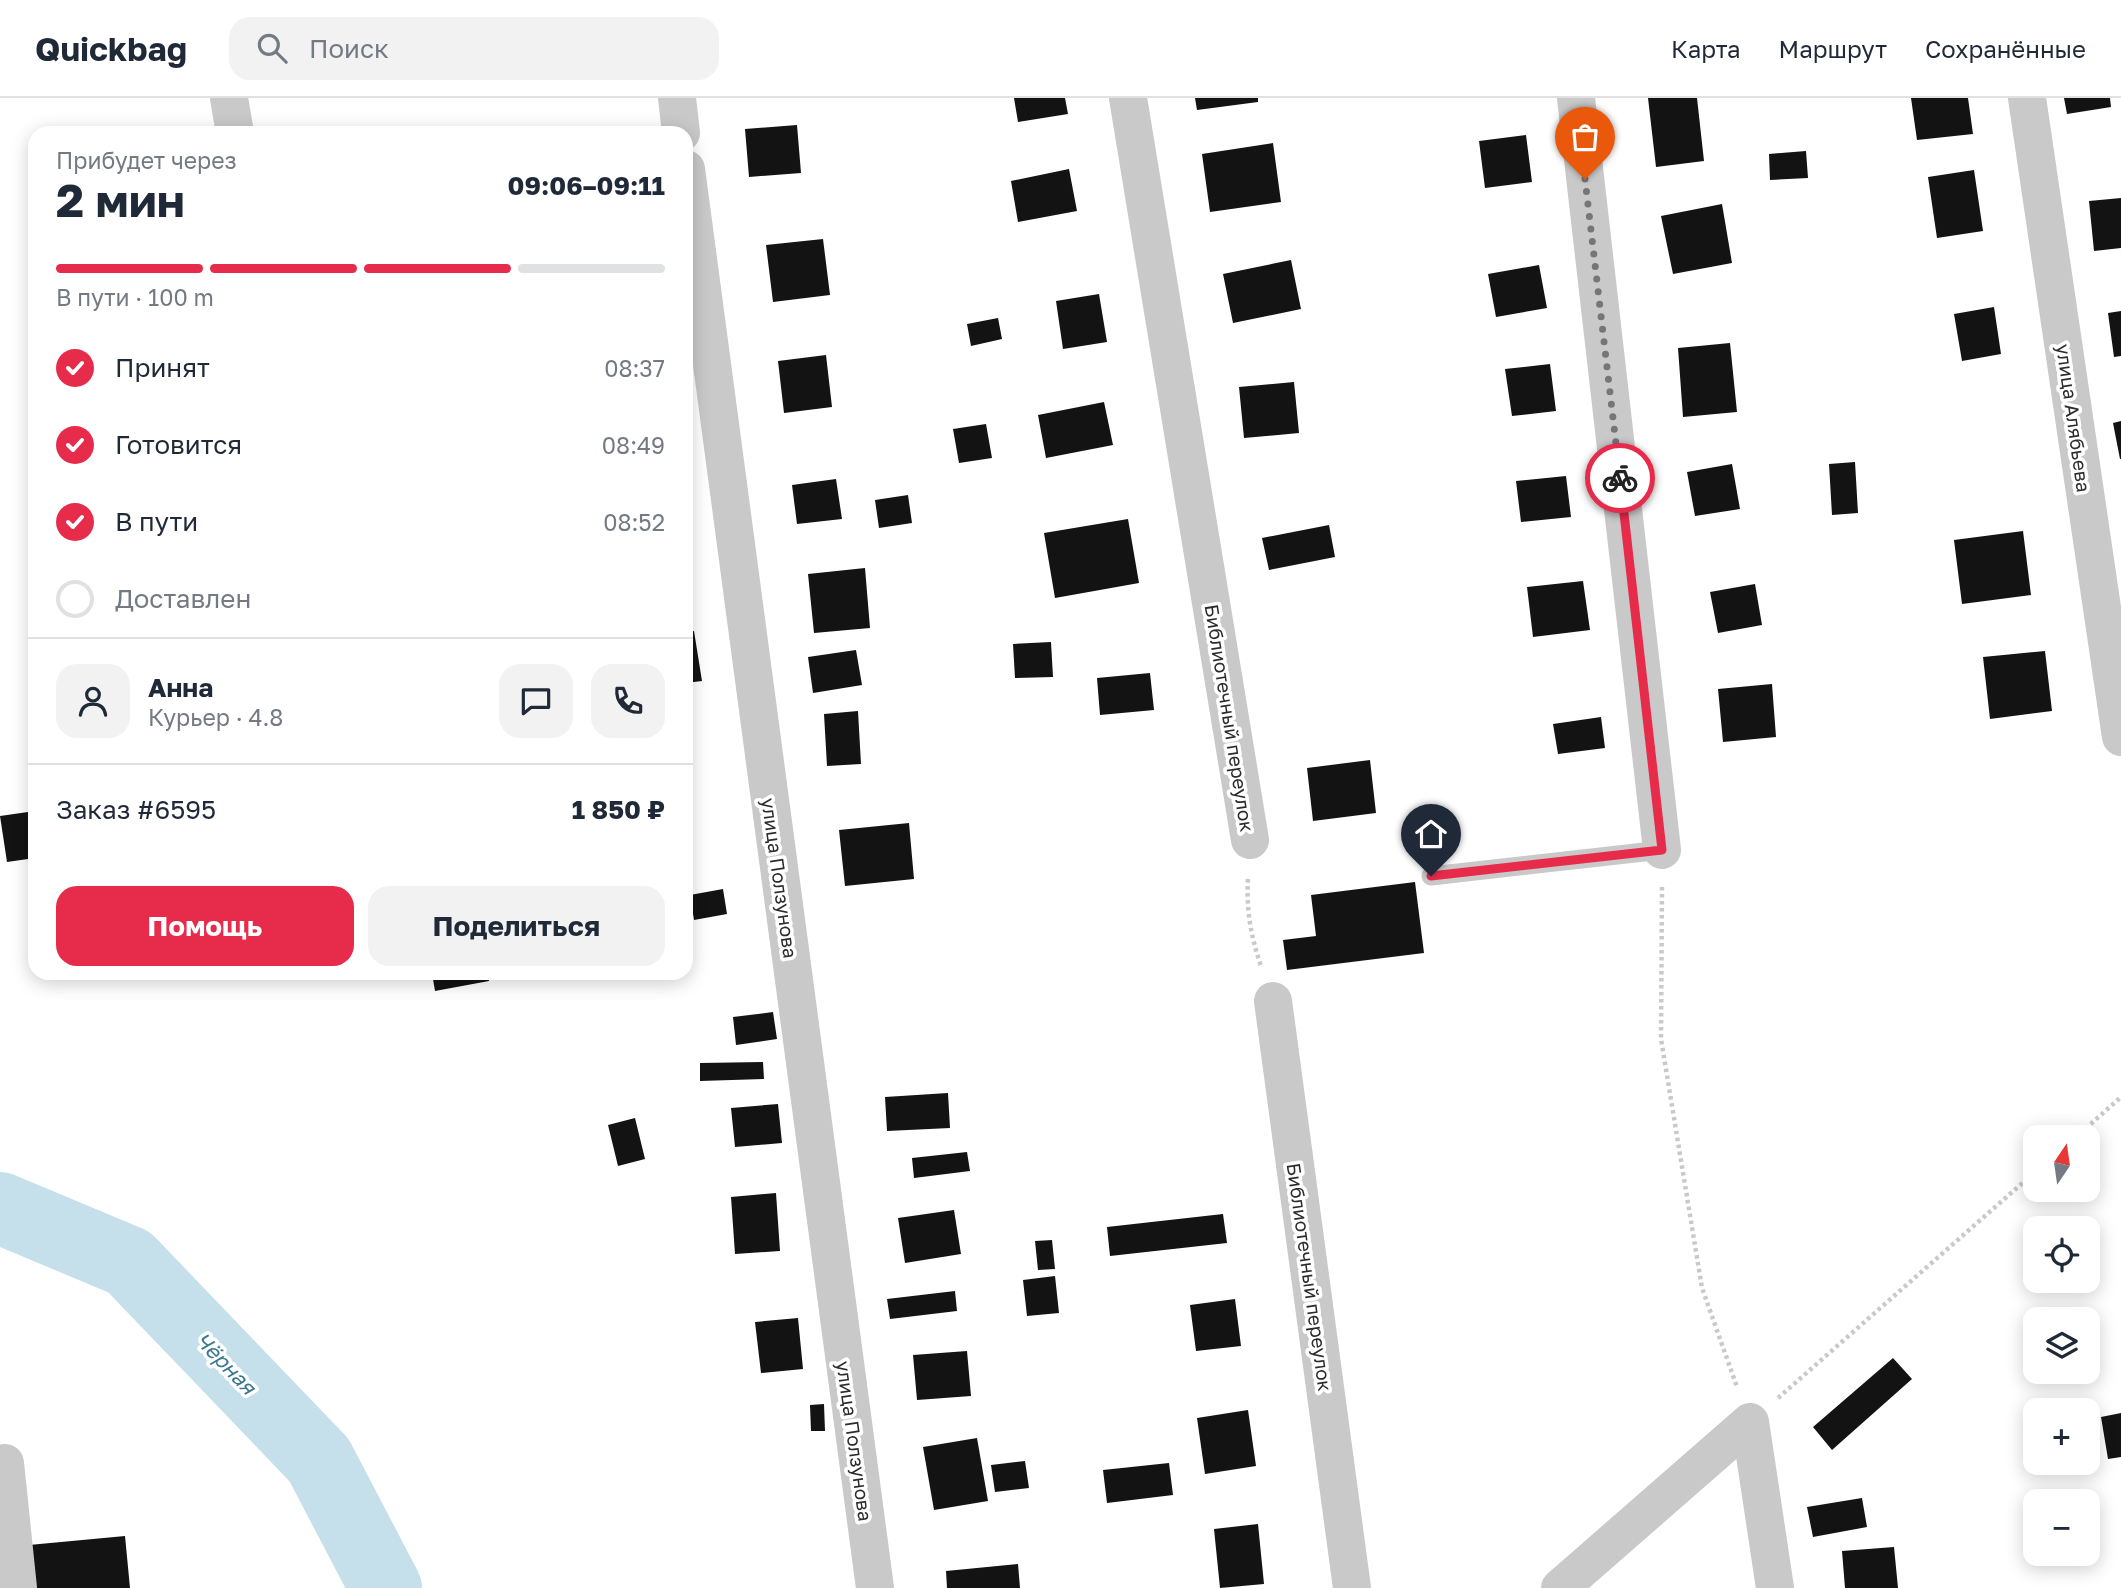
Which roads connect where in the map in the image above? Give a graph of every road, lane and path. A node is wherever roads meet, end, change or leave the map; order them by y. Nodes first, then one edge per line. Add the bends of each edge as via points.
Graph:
1 (229, 98) edge
2 (677, 98) edge
3 (1128, 98) edge
4 (1576, 98) edge
5 (2027, 98) edge
6 (234, 126) edge
7 (680, 126) edge
8 (693, 222) edge
9 (2121, 737) edge
10 (1250, 840) joint
11 (1662, 850) junction
12 (1431, 876) dead end
13 (1273, 1000) joint
14 (2121, 1097) edge
15 (2090, 1125) edge
16 (2023, 1183) edge
17 (1750, 1422) junction
18 (5, 1463) dead end
19 (18, 1588) edge
20 (875, 1588) edge
21 (1352, 1588) edge
22 (1560, 1588) edge
23 (1775, 1588) edge

1 - 6 street
2 - 7 street
3 - 10 street, Библиотечный переулок
4 - 11 street
5 - 9 street, улица Алябьева
8 - 20 street, улица Ползунова
10 - 13 path, Библиотечный переулок via 1248,916
11 - 12 lane
11 - 17 path via 1661,1039 1702,1288
13 - 21 street, Библиотечный переулок
14 - 15 path
16 - 17 path
17 - 22 street
17 - 23 street
18 - 19 street

